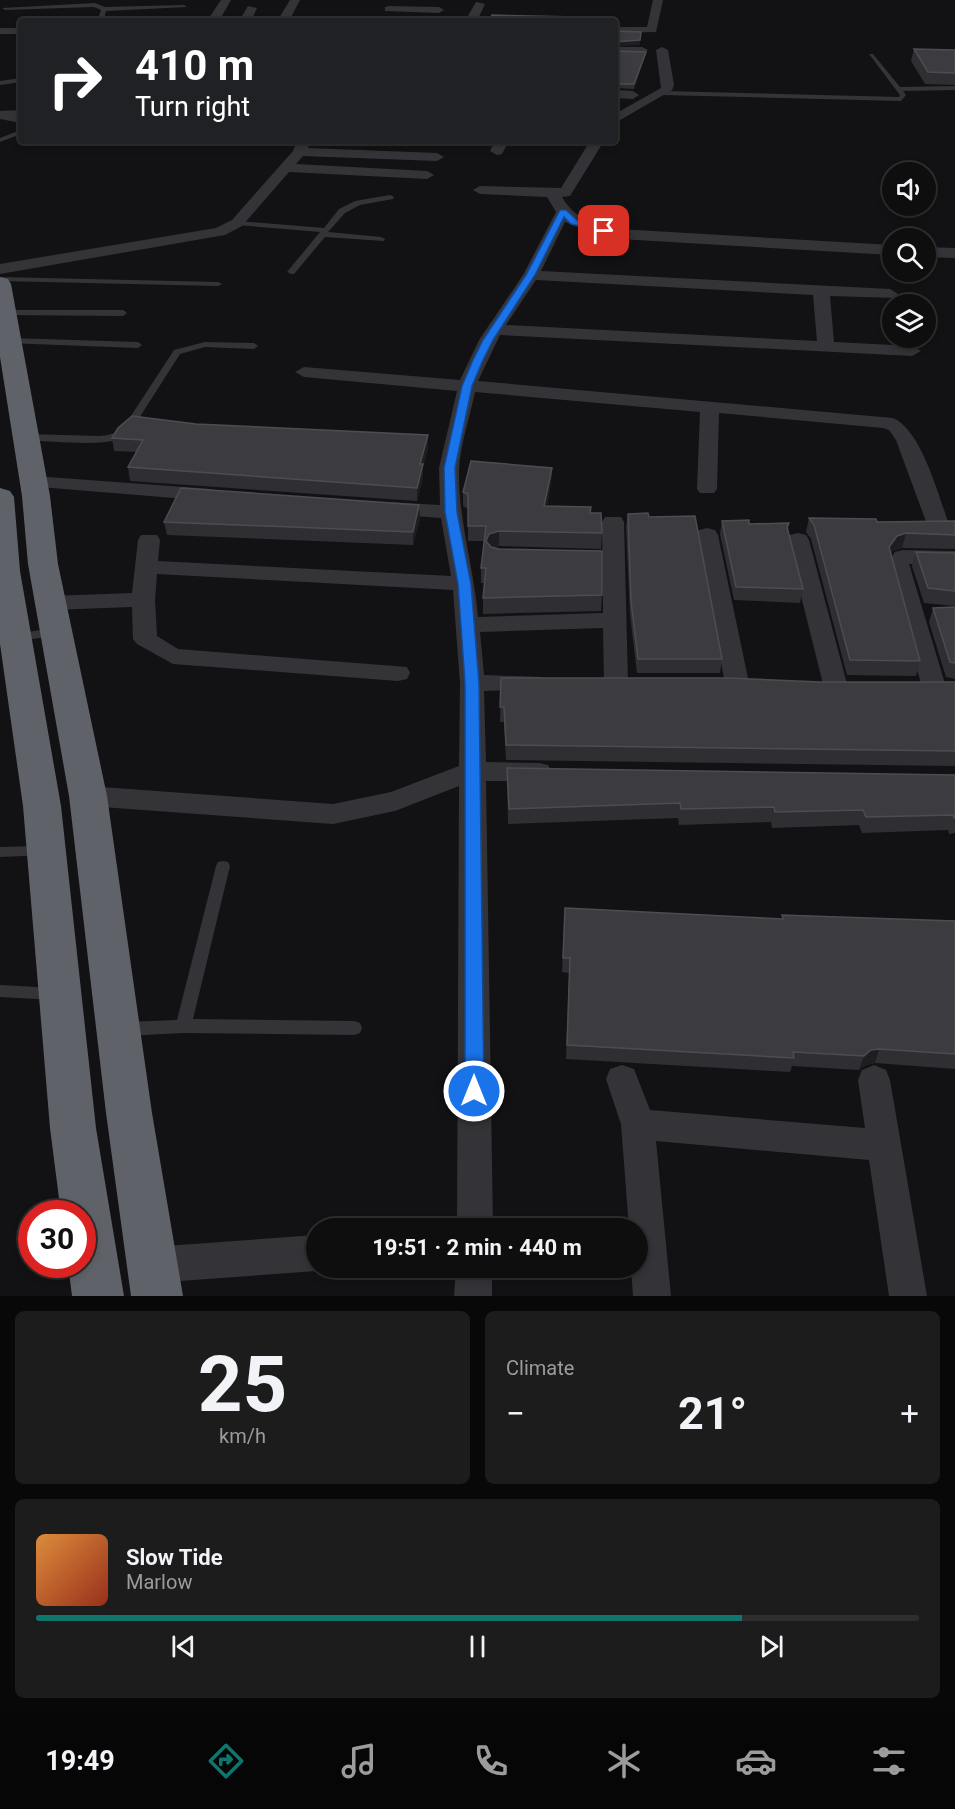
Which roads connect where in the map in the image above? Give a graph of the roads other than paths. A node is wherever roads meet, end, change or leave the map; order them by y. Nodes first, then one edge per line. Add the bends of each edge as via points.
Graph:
1 (8, 0) edge
2 (226, 0) edge
3 (295, 0) edge
4 (658, 0) edge
5 (480, 4) dead end
6 (391, 6) dead end
7 (184, 7) dead end
8 (5, 8) junction
9 (252, 8) dead end
10 (104, 9) junction
11 (440, 9) edge
12 (101, 18) edge
13 (215, 18) edge
14 (247, 18) edge
15 (285, 18) edge
16 (473, 18) edge
17 (2, 19) dead end
18 (618, 30) edge
19 (0, 31) edge
20 (18, 31) edge
21 (618, 50) edge
22 (642, 50) edge
23 (662, 50) dead end
24 (871, 55) dead end
25 (18, 80) edge
26 (0, 83) edge
27 (955, 88) edge
28 (898, 89) junction
29 (663, 93) junction
30 (618, 94) edge
31 (633, 95) dead end
32 (18, 114) edge
33 (0, 116) edge
34 (618, 117) edge
35 (18, 120) edge
36 (18, 133) edge
37 (0, 140) edge
38 (595, 144) edge
39 (302, 146) edge
40 (437, 157) dead end
41 (280, 173) junction
42 (427, 175) dead end
43 (415, 186) dead end
44 (480, 190) dead end
45 (390, 197) dead end
46 (558, 203) junction
47 (237, 223) junction
48 (323, 232) junction
49 (381, 239) dead end
50 (882, 249) edge
51 (936, 252) edge
52 (955, 253) edge
53 (0, 269) edge
54 (291, 272) dead end
55 (531, 275) junction
56 (218, 284) dead end
57 (821, 290) junction
58 (890, 294) dead end
59 (3, 304) edge
60 (123, 312) dead end
61 (495, 330) junction
62 (138, 345) dead end
63 (254, 346) dead end
64 (826, 346) junction
65 (912, 351) dead end
66 (304, 372) dead end
67 (467, 386) junction
68 (711, 407) junction
69 (26, 437) junction
70 (707, 489) dead end
71 (17, 490) edge
72 (236, 497) edge
73 (367, 506) edge
74 (451, 512) junction
75 (613, 522) dead end
76 (939, 527) edge
77 (707, 535) dead end
78 (149, 540) dead end
79 (798, 540) dead end
80 (591, 557) edge
81 (614, 558) junction
82 (955, 558) edge
83 (146, 567) junction
84 (464, 584) junction
85 (143, 600) junction
86 (53, 617) junction
87 (615, 620) junction
88 (469, 625) junction
89 (8, 639) edge
90 (398, 673) dead end
91 (472, 683) junction
92 (737, 683) edge
93 (556, 684) edge
94 (615, 684) edge
95 (835, 684) edge
96 (934, 687) edge
97 (472, 771) junction
98 (566, 772) edge
99 (88, 796) junction
100 (46, 851) junction
101 (0, 852) edge
102 (223, 866) dead end
103 (0, 991) edge
104 (60, 994) junction
105 (183, 1026) junction
106 (354, 1028) dead end
107 (118, 1029) junction
108 (622, 1079) dead end
109 (874, 1080) dead end
110 (638, 1124) junction
111 (882, 1144) junction
112 (475, 1218) edge
113 (306, 1255) edge
114 (474, 1278) edge
115 (154, 1280) edge
116 (98, 1296) edge
117 (473, 1296) edge
118 (652, 1296) edge
119 (908, 1296) edge

1 - 8 lane
2 - 13 street
3 - 15 street
4 - 18 street via 652,30
5 - 16 street
6 - 11 street
7 - 10 lane
8 - 10 lane via 88,5
8 - 17 lane
9 - 14 street
10 - 12 lane
19 - 20 street
21 - 22 street
23 - 29 street via 668,85
24 - 28 lane
25 - 26 lane
27 - 28 lane
28 - 29 lane via 903,95 894,101
29 - 34 street
30 - 31 street
32 - 33 street
33 - 35 lane
36 - 37 lane
38 - 46 street
39 - 40 street
39 - 41 street
41 - 42 street
41 - 43 street
41 - 47 street
44 - 46 street
45 - 48 lane via 350,206
46 - 50 street via 574,222 619,234
46 - 55 street
47 - 48 lane
47 - 53 street via 204,236
48 - 49 lane
48 - 54 lane
51 - 52 street
55 - 57 street
55 - 61 street
56 - 59 lane
57 - 58 street
57 - 64 street
59 - 60 lane
59 - 62 lane
59 - 69 highway
61 - 64 street
61 - 67 street
63 - 69 lane via 205,345 177,352 131,424 112,438
64 - 65 street
66 - 67 street
67 - 68 street
67 - 74 street via 449,468
68 - 70 street
68 - 76 street via 896,426 906,439
69 - 71 highway
71 - 72 street
71 - 86 highway
71 - 89 highway via 5,571
73 - 74 street
74 - 84 street
75 - 81 street
77 - 92 street
78 - 83 street
79 - 95 street
80 - 81 street
81 - 87 street
82 - 96 street via 903,557 898,563 924,612
83 - 84 street
83 - 85 street
84 - 88 street
85 - 86 street
85 - 90 street via 145,639 173,656
86 - 89 lane
86 - 99 highway
87 - 88 street
87 - 94 street
88 - 91 street
89 - 100 highway via 42,806
91 - 93 street
91 - 97 street
97 - 98 street
97 - 99 street via 395,801 333,814
97 - 112 street
99 - 107 highway
100 - 101 lane
100 - 104 highway
102 - 105 lane
103 - 104 lane
104 - 116 highway via 73,1128
105 - 106 lane
105 - 107 lane
107 - 115 highway
108 - 110 street
109 - 111 street
110 - 111 street
110 - 118 street
111 - 119 street
113 - 115 street
114 - 117 street

